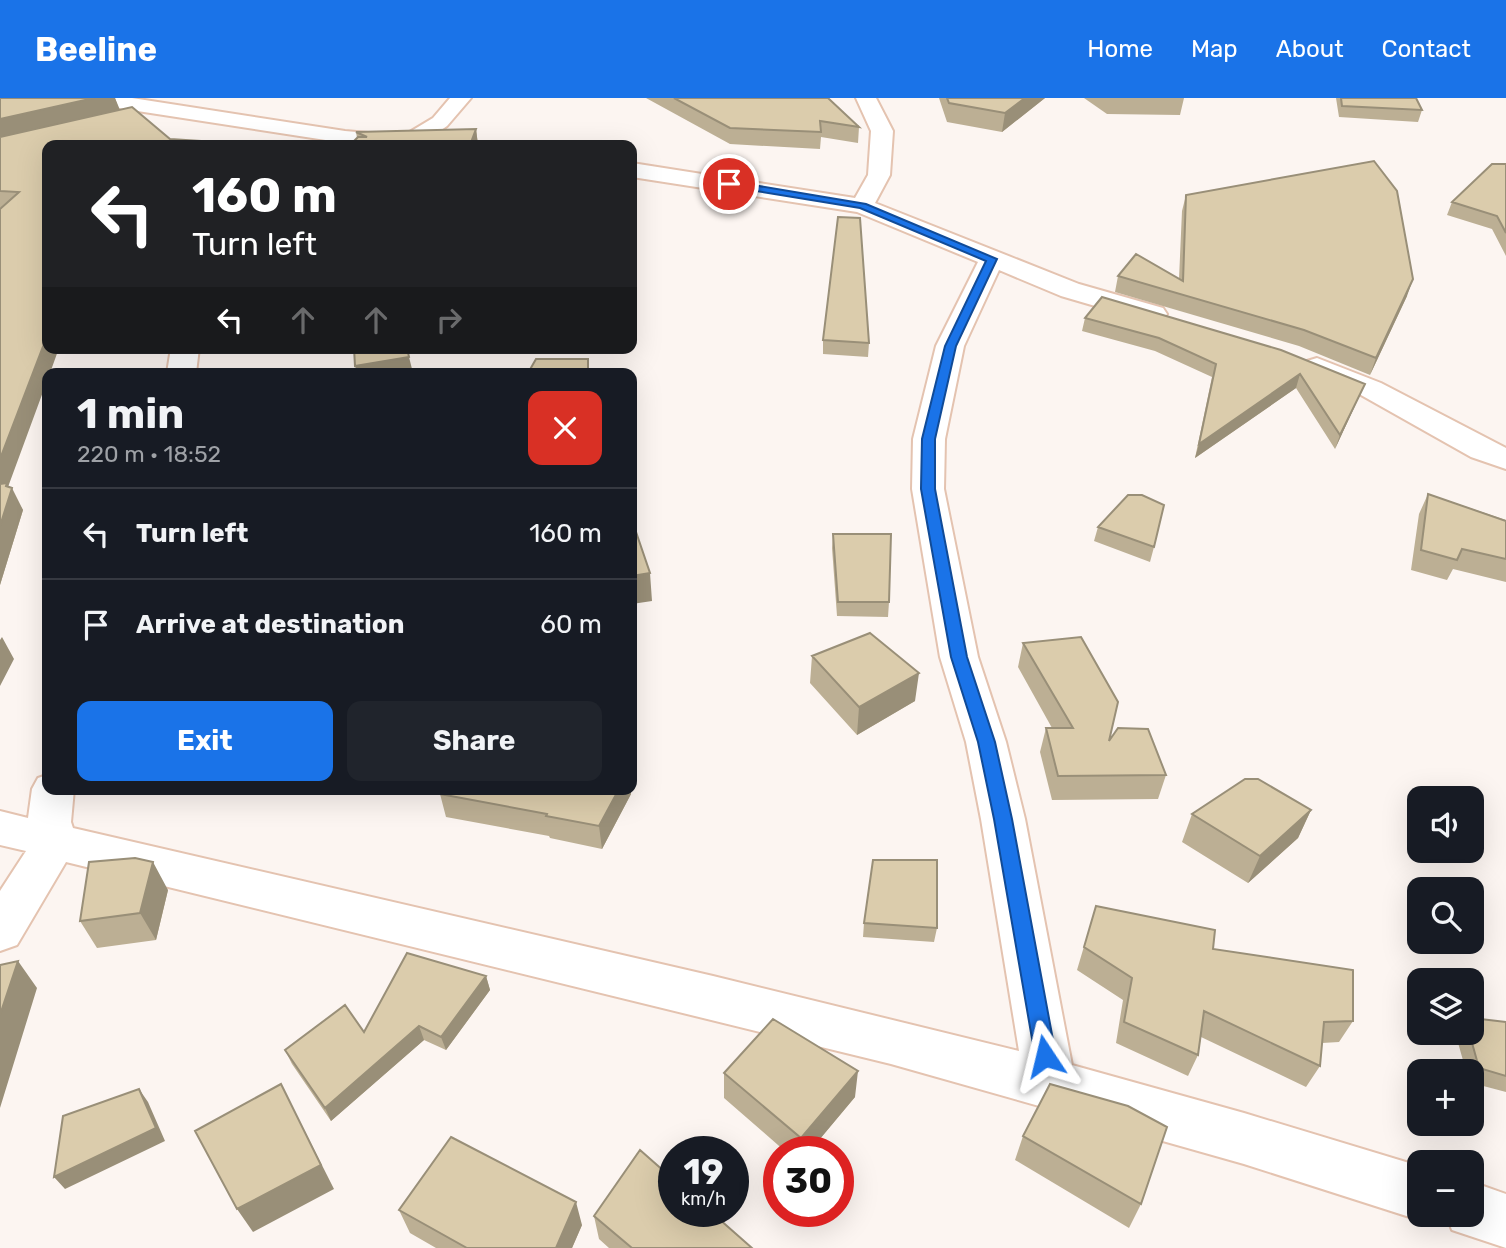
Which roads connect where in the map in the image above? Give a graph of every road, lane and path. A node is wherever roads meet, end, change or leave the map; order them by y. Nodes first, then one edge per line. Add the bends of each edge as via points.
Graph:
1 (92, 98) edge
2 (461, 98) edge
3 (866, 98) edge
4 (162, 110) junction
5 (112, 121) edge
6 (335, 140) edge
7 (420, 140) edge
8 (637, 171) edge
9 (862, 206) junction
10 (992, 259) junction
11 (1172, 320) edge
12 (1300, 360) edge
13 (1506, 459) edge
14 (52, 795) edge
15 (0, 828) edge
16 (55, 842) junction
17 (0, 931) edge
18 (1050, 1083) junction
19 (1407, 1189) edge
20 (1484, 1214) edge
21 (1506, 1222) edge

1 - 4 street
2 - 7 street
3 - 9 street via 882,131 880,175
4 - 5 street
4 - 6 street
8 - 9 street
9 - 10 street
10 - 11 street via 1070,290
10 - 18 street via 950,346 929,439 928,489 959,657 986,742 1003,819
12 - 13 street via 1371,389
14 - 16 street via 49,822
15 - 16 street
16 - 17 street
16 - 18 street via 612,971
18 - 19 street via 1278,1147
20 - 21 street

